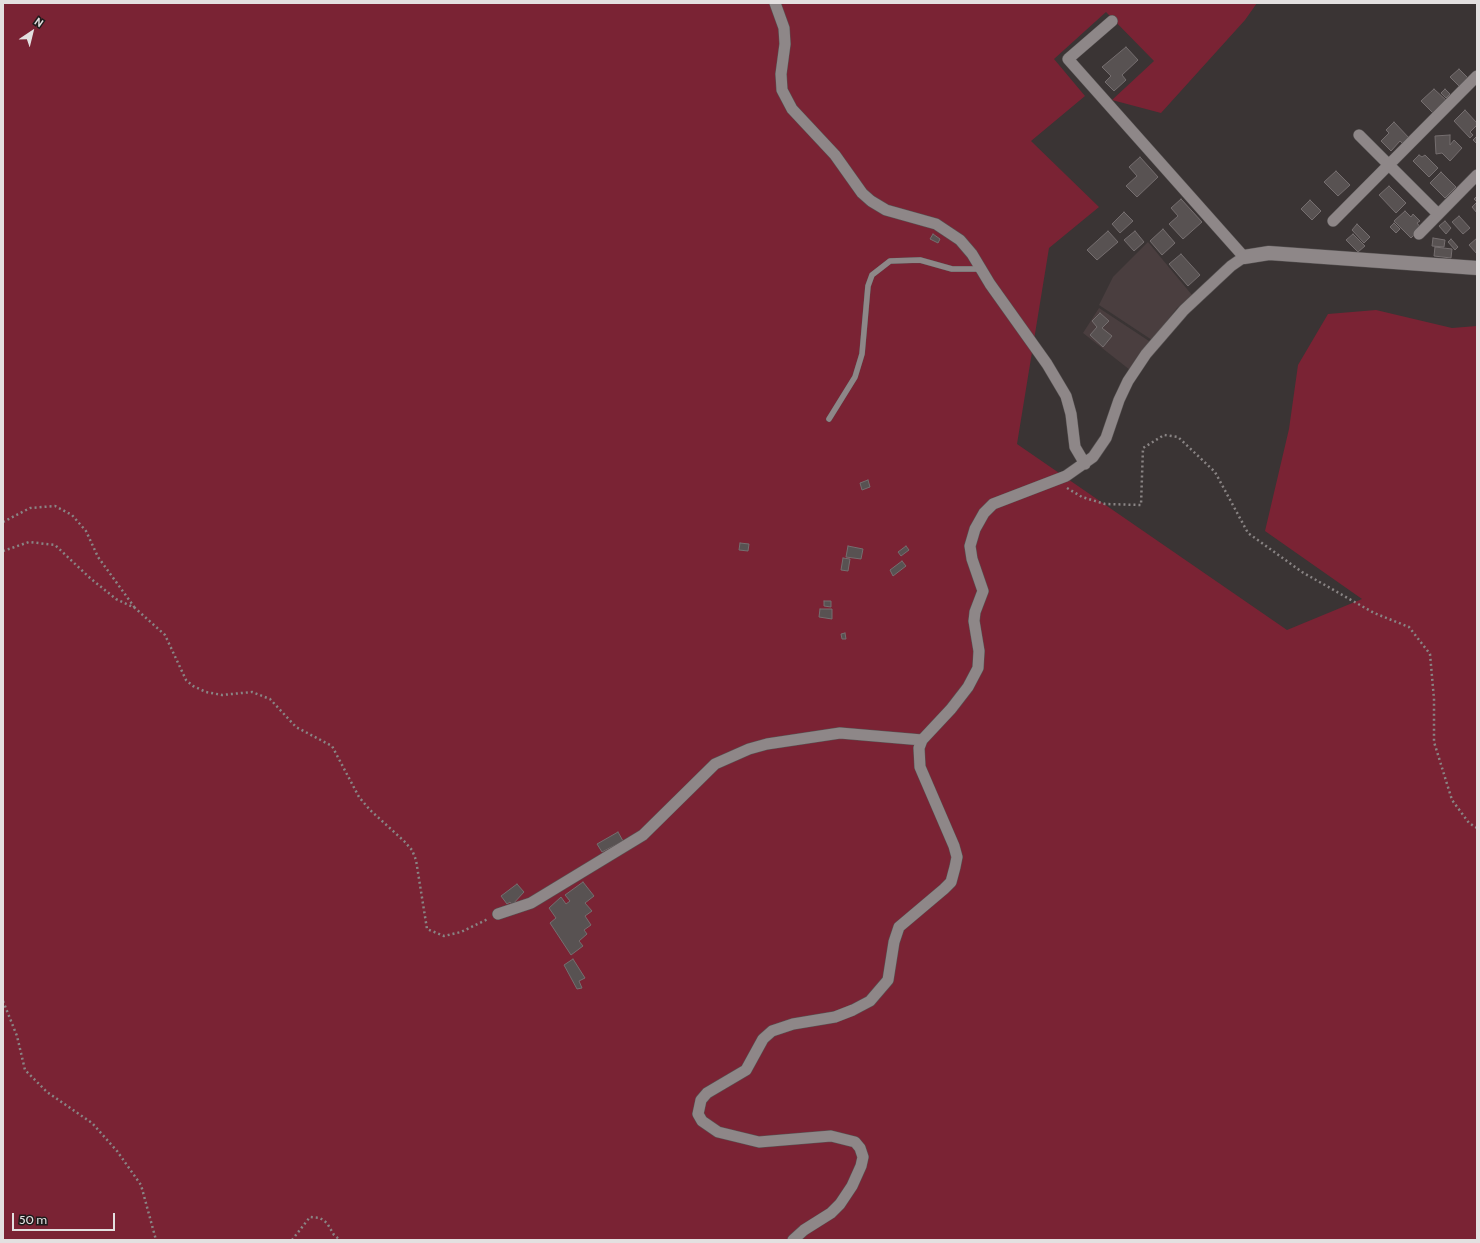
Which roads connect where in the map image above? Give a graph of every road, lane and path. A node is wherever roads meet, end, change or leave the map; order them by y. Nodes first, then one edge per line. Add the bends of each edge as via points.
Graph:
1 (775, 3) edge
2 (1112, 21) dead end
3 (1477, 76) edge
4 (1359, 135) dead end
5 (1389, 165) junction
6 (1477, 176) edge
7 (1438, 214) junction
8 (1333, 221) dead end
9 (1419, 234) dead end
10 (1244, 257) junction
11 (1477, 268) edge
12 (981, 269) junction
13 (829, 419) dead end
14 (1085, 464) junction
15 (1056, 480) junction
16 (3, 522) edge
17 (3, 551) edge
18 (135, 608) junction
19 (922, 740) junction
20 (1477, 828) edge
21 (498, 914) joint
22 (3, 1001) edge
23 (156, 1240) edge
24 (292, 1240) edge
25 (340, 1240) edge
26 (793, 1240) edge

1 - 12 street via 784,28 782,90 792,109 835,156 871,201 886,210 936,224 949,232 960,240
2 - 10 street via 1068,59
3 - 5 street
4 - 5 street
5 - 7 street
5 - 8 street
6 - 7 street
7 - 9 street
10 - 11 street via 1269,253
10 - 14 street via 1184,310 1146,354 1128,381 1102,446
12 - 13 lane via 952,269 920,260 890,261 872,274 868,286 862,354 856,377
12 - 14 street via 1047,364 1066,396 1075,447
14 - 15 street
15 - 19 street via 994,504 984,513 975,529 970,546 983,591 974,621 979,650 978,668 968,687 951,709
15 - 20 path via 1093,501 1141,505 1143,448 1164,436 1178,437 1215,472 1248,533 1302,572 1374,614 1409,627 1430,654 1434,742 1452,800 1469,823
16 - 18 path via 30,508 55,506 72,515 86,531 98,557
17 - 18 path via 30,542 55,545 116,599
18 - 21 path via 165,635 186,680 193,686 222,695 252,692 270,699 296,727 332,746 359,797 412,850 427,929 444,936 461,932
19 - 21 street via 840,733 749,749 715,764 643,835 531,903
19 - 26 street via 919,748 920,767 949,832 957,858 951,882 899,927 888,980 870,1001 835,1017 793,1024 772,1031 763,1039 746,1070 707,1093 698,1107 698,1114 706,1124 718,1132 741,1139 772,1142 831,1136 855,1142 860,1148 863,1157 861,1166 840,1204
22 - 23 path via 17,1036 25,1070 47,1092 92,1123 117,1151 141,1185
24 - 25 path via 310,1217 320,1218 327,1223

